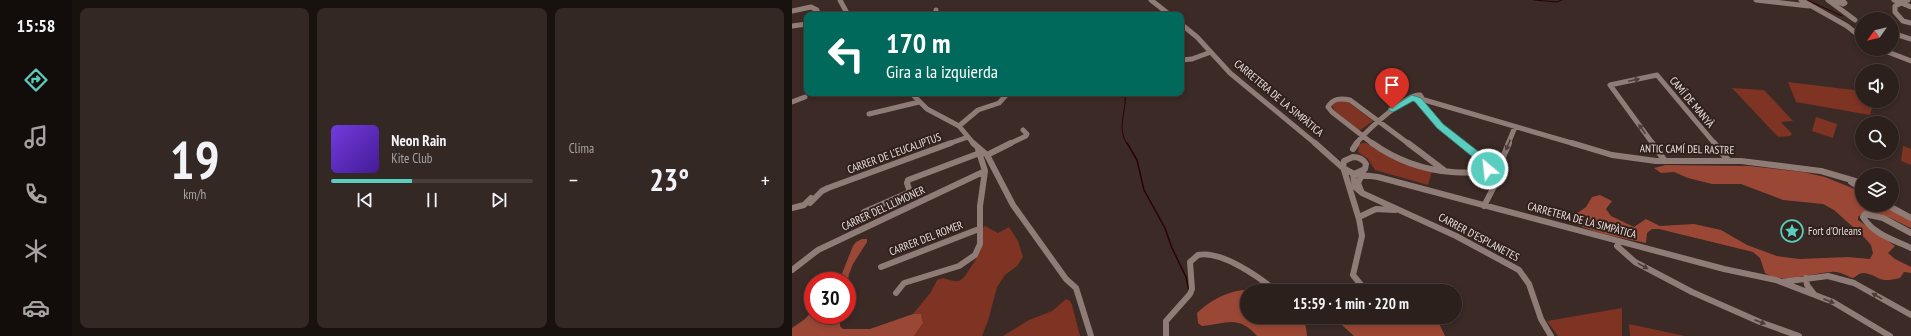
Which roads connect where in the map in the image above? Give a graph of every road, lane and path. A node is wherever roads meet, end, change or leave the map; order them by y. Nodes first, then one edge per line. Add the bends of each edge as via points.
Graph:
1 (840, 0) edge
2 (1150, 0) edge
3 (1756, 0) edge
4 (1801, 0) edge
5 (1828, 0) edge
6 (1835, 0) edge
7 (1842, 0) edge
8 (1894, 0) edge
9 (1908, 0) edge
10 (1901, 3) junction
11 (1812, 6) junction
12 (1911, 6) edge
13 (792, 11) edge
14 (818, 12) edge
15 (846, 12) edge
16 (1166, 12) edge
17 (1855, 20) joint
18 (1911, 23) edge
19 (804, 24) edge
20 (792, 26) edge
21 (1184, 26) edge
22 (1846, 26) junction
23 (1855, 33) edge
24 (1899, 35) edge
25 (1911, 39) edge
26 (1211, 52) junction
27 (1898, 56) edge
28 (1184, 60) edge
29 (1911, 61) edge
30 (914, 96) edge
31 (1005, 96) edge
32 (806, 97) dead end
33 (1417, 99) junction
34 (792, 102) edge
35 (920, 102) junction
36 (869, 114) dead end
37 (1378, 120) junction
38 (959, 126) junction
39 (1515, 127) junction
40 (1023, 130) dead end
41 (1362, 136) junction
42 (968, 137) junction
43 (1353, 149) junction
44 (978, 151) junction
45 (987, 155) junction
46 (1328, 155) junction
47 (1361, 158) junction
48 (1347, 159) junction
49 (1728, 160) junction
50 (1665, 161) junction
51 (1343, 169) junction
52 (985, 171) junction
53 (1445, 171) junction
54 (1359, 172) junction
55 (1491, 173) junction
56 (1378, 177) junction
57 (1848, 180) junction
58 (1345, 181) junction
59 (1855, 182) edge
60 (1855, 184) edge
61 (828, 188) junction
62 (810, 203) dead end
63 (1484, 206) junction
64 (792, 208) edge
65 (1403, 211) junction
66 (864, 212) dead end
67 (1899, 212) edge
68 (1359, 217) junction
69 (1911, 218) edge
70 (980, 229) junction
71 (1911, 233) edge
72 (1620, 242) junction
73 (1911, 248) edge
74 (881, 267) dead end
75 (792, 270) edge
76 (1806, 278) junction
77 (1780, 282) junction
78 (1268, 284) edge
79 (1360, 284) edge
80 (896, 293) dead end
81 (1815, 295) junction
82 (1911, 315) edge
83 (1547, 335) edge
84 (1091, 336) edge
85 (1166, 336) edge
86 (1799, 336) edge
87 (1890, 336) edge

1 - 15 street
2 - 16 street
3 - 11 street
4 - 11 street
5 - 17 street
6 - 7 street via 1845,3
8 - 10 street
9 - 10 street
10 - 12 street
10 - 18 street via 1895,6 1896,15
11 - 22 street
13 - 14 street via 813,7
17 - 22 street
19 - 20 street
21 - 26 street, CARRETERA DE LA SIMPÀTICA
22 - 23 street
24 - 25 street
26 - 28 street via 1192,60
26 - 46 street, CARRETERA DE LA SIMPÀTICA via 1230,73
27 - 29 street
30 - 35 street
31 - 38 street via 999,103 980,108
32 - 34 street
33 - 37 street via 1392,109
33 - 39 street, ANTIC CAMÍ DEL RASTRE
33 - 55 street via 1440,126
35 - 36 street
35 - 38 street via 933,113
37 - 41 street
37 - 41 street via 1350,100 1342,98 1330,103 1328,107 1332,112
37 - 53 street
38 - 42 street
39 - 50 street, ANTIC CAMÍ DEL RASTRE via 1612,155
39 -> 55 street via 1503,156 1503,169
40 - 45 street via 1026,136
41 - 43 street
41 - 53 street via 1379,150 1398,159
42 - 44 street
42 - 61 street, CARRER DE L'EUCALIPTUS
43 - 47 street
43 - 48 street
44 - 45 street
44 - 52 street
44 - 66 street via 908,180 910,192
45 - 84 street via 1013,205 1066,279 1076,288
46 - 48 street, CARRETERA DE LA SIMPÀTICA
46 - 51 street, CARRETERA DE LA SIMPÀTICA
47 - 48 street, CARRETERA DE LA SIMPÀTICA
47 - 54 street
48 - 51 street via 1342,164
49 - 50 street, ANTIC CAMÍ DEL RASTRE
50 -> 49 street, CAMÍ DE MANYÀ via 1610,85 1657,75
49 - 57 street, ANTIC CAMÍ DEL RASTRE via 1821,171
51 - 54 street, CARRETERA DE LA SIMPÀTICA
51 - 58 street
52 - 70 street
52 - 75 street, CARRER DEL LLIMONER via 822,248
53 - 55 street
54 - 56 street, CARRETERA DE LA SIMPÀTICA
54 - 56 street via 1369,169
54 - 58 street
54 - 65 street, CARRER D'ESPLANETES via 1355,187 1362,193
55 - 63 street
56 - 63 street, CARRETERA DE LA SIMPÀTICA
57 - 59 street, ANTIC CAMÍ DEL RASTRE
57 - 60 street
58 - 68 street
61 - 62 street, CARRER DE L'EUCALIPTUS
61 - 64 street, CARRER DE L'EUCALIPTUS via 818,190 804,205
63 - 72 street, CARRETERA DE LA SIMPÀTICA
65 - 68 street via 1373,209
65 - 83 street, CARRER D'ESPLANETES via 1510,264 1526,277
67 - 69 street
68 - 79 street via 1362,237 1353,275
70 - 74 street, CARRER DEL ROMER
70 - 80 street via 976,255 969,261 904,283
71 - 73 street via 1877,216 1865,214 1863,217 1876,230
72 - 77 street, CARRETERA DE LA SIMPÀTICA
72 -> 86 street via 1617,246 1623,253 1650,270 1743,315
76 - 77 street
76 - 81 street
82 -> 76 street via 1854,282 1828,276
77 - 81 street, CARRETERA DE LA SIMPÀTICA
78 - 85 street via 1249,272 1208,254 1199,254 1190,262 1190,294 1166,321
81 -> 87 street, CARRETERA DE LA SIMPÀTICA via 1833,302

